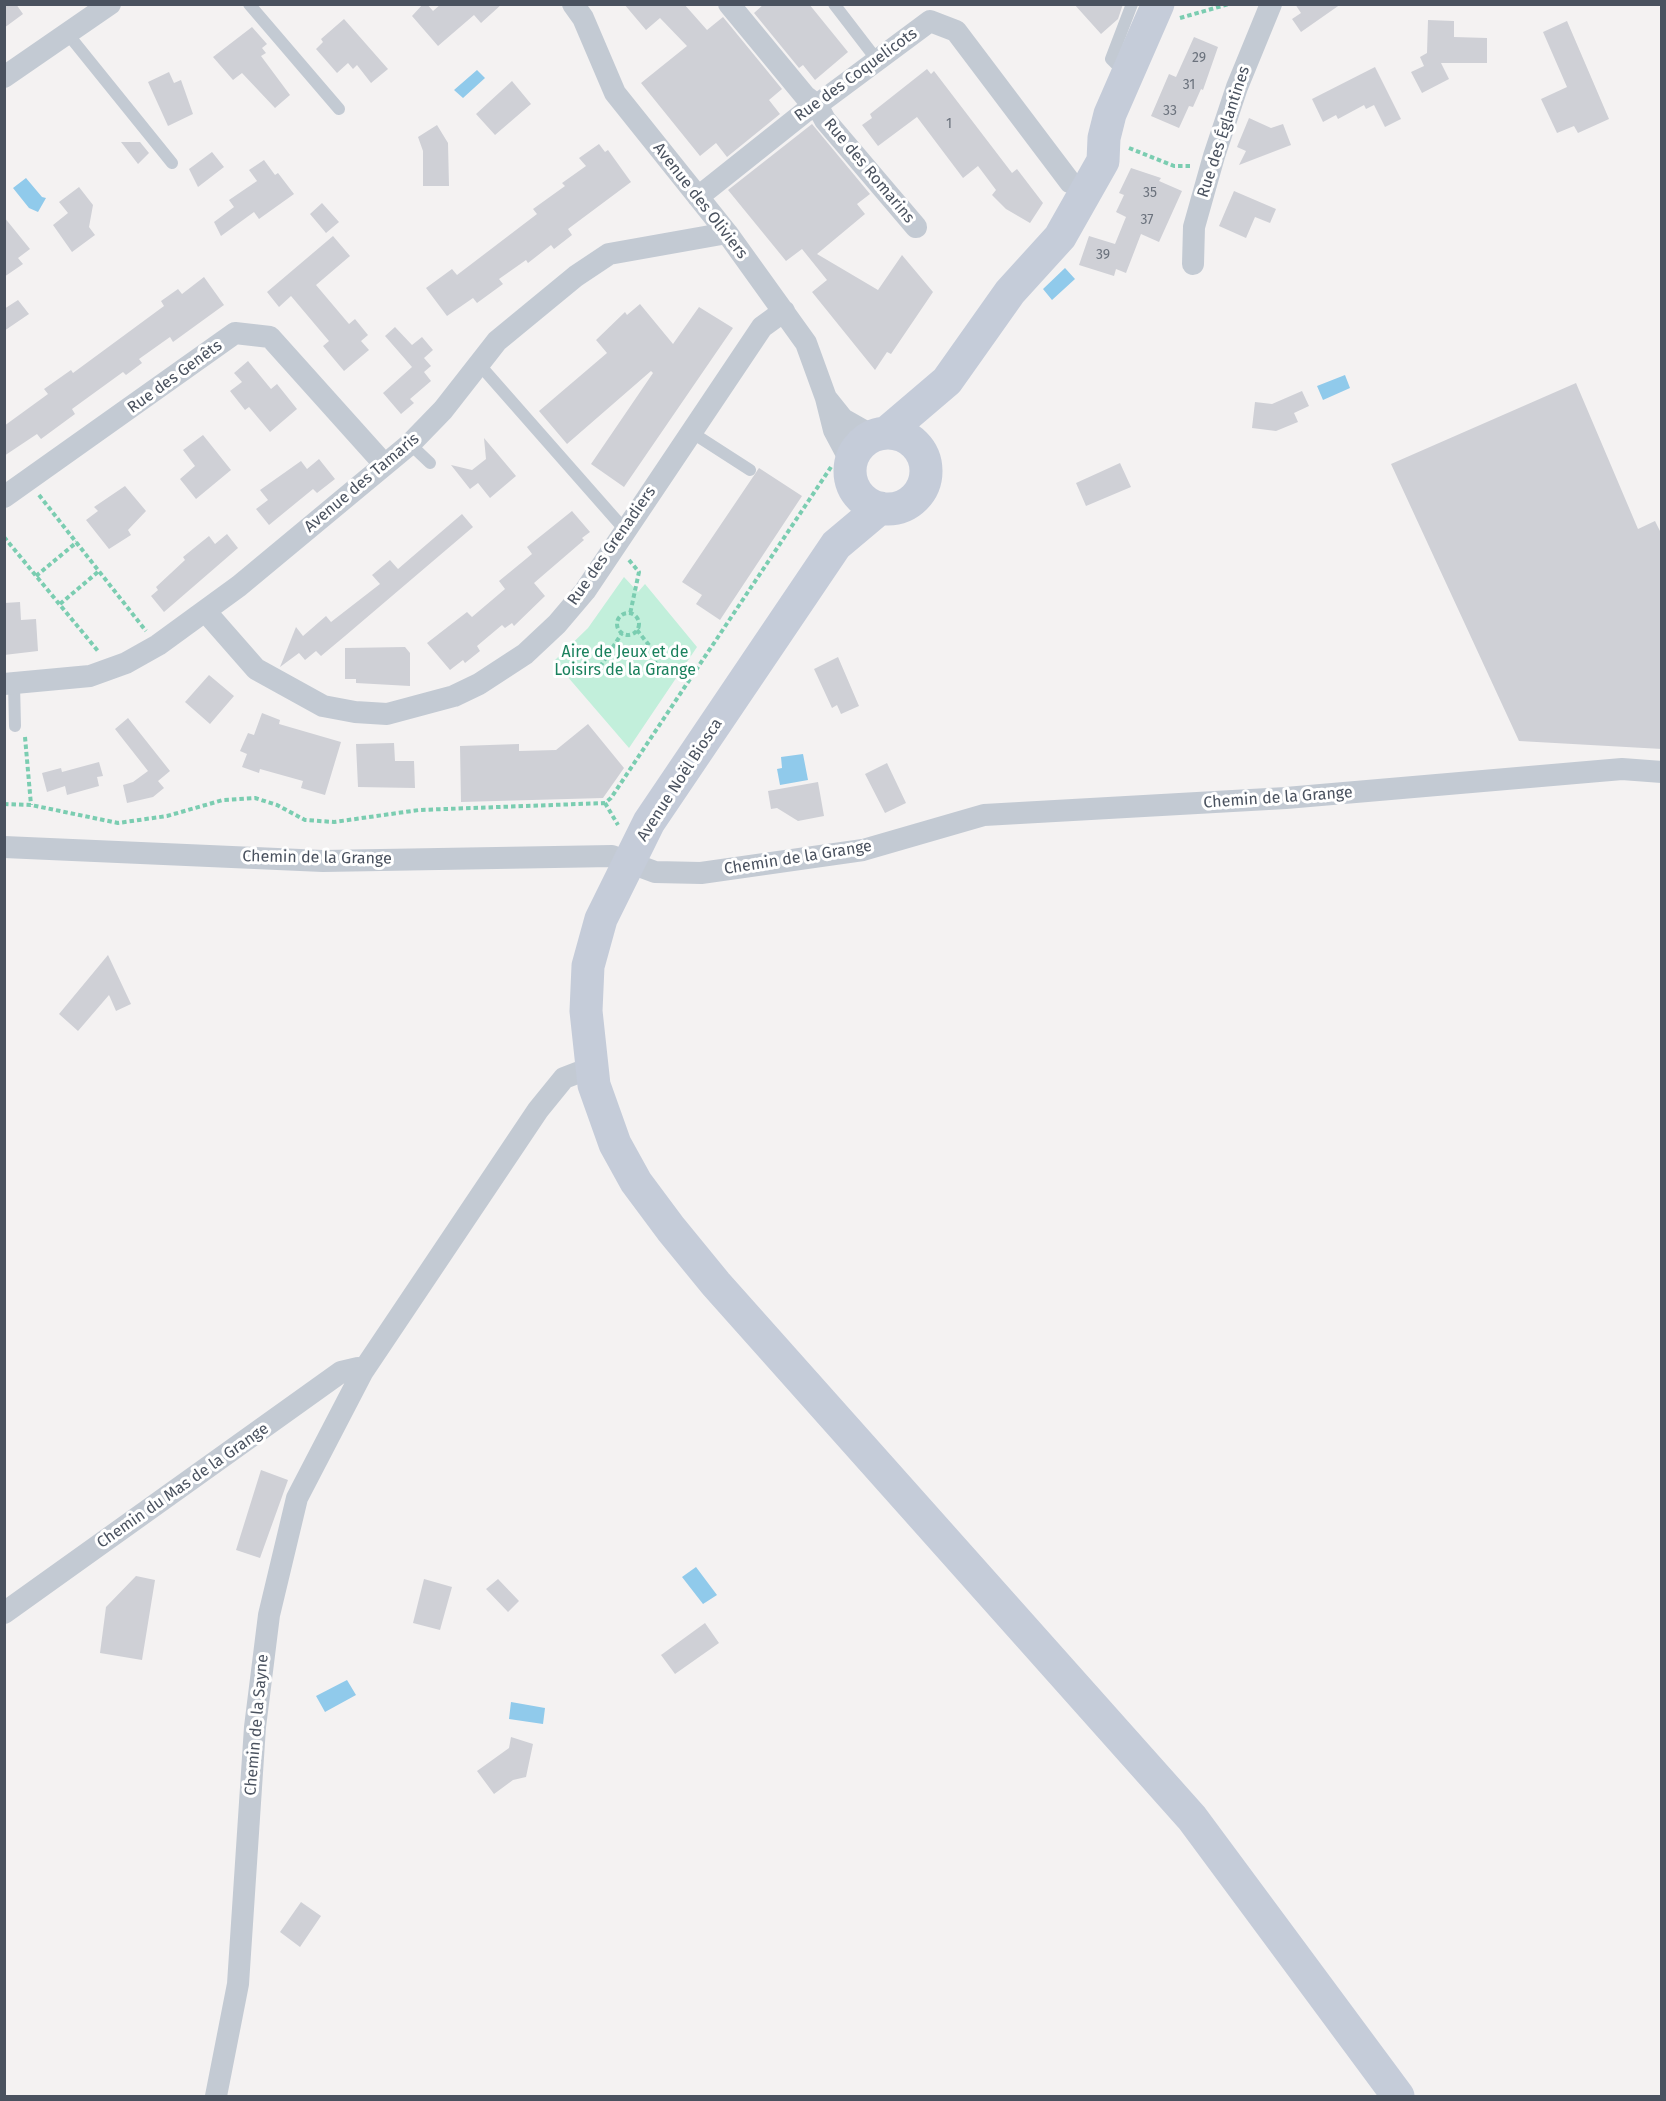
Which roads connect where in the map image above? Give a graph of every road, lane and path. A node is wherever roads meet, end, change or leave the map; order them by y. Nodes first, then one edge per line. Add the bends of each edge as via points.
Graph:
1 (110, 4) edge
2 (249, 4) edge
3 (573, 4) edge
4 (729, 4) edge
5 (834, 4) edge
6 (1229, 4) edge
7 (1271, 4) edge
8 (1151, 10) edge
9 (68, 33) junction
10 (877, 60) junction
11 (4, 77) edge
12 (817, 105) junction
13 (339, 109) dead end
14 (1104, 138) junction
15 (172, 163) dead end
16 (1212, 166) junction
17 (1070, 182) junction
18 (698, 197) junction
19 (916, 227) dead end
20 (727, 233) junction
21 (1193, 264) dead end
22 (1010, 292) junction
23 (784, 311) junction
24 (478, 363) junction
25 (947, 381) junction
26 (826, 398) junction
27 (834, 430) junction
28 (691, 432) junction
29 (880, 434) junction
30 (410, 444) junction
31 (920, 450) junction
32 (430, 463) dead end
33 (384, 464) junction
34 (750, 470) dead end
35 (851, 472) junction
36 (29, 482) junction
37 (4, 498) edge
38 (880, 508) junction
39 (4, 537) edge
40 (620, 537) junction
41 (76, 542) junction
42 (836, 544) junction
43 (99, 571) junction
44 (36, 576) junction
45 (60, 604) junction
46 (206, 612) junction
47 (630, 614) junction
48 (637, 630) junction
49 (622, 633) junction
50 (158, 645) junction
51 (655, 664) dead end
52 (112, 668) junction
53 (596, 672) dead end
54 (9, 684) edge
55 (15, 726) joint
56 (1662, 772) edge
57 (4, 804) edge
58 (31, 805) junction
59 (4, 847) edge
60 (629, 862) junction
61 (590, 1068) junction
62 (363, 1371) junction
63 (4, 1613) edge
64 (216, 2097) edge
65 (1398, 2097) edge

1 - 9 street
2 - 13 lane
3 - 18 street, Avenue des Oliviers via 583,18 615,93
4 - 12 street, Rue des Romarins via 805,96
5 - 10 lane
6 - 8 path
7 - 16 street, Rue des Églantines via 1237,87
8 - 14 main road via 1124,112
9 - 11 street
9 - 15 lane
10 - 12 street, Rue des Coquelicots
10 - 17 street, Rue des Coquelicots via 930,21 956,31
12 - 18 street, Rue des Coquelicots
12 - 19 street, Rue des Romarins via 825,120
14 - 16 path via 1174,166
14 - 17 main road via 1089,147
14 - 22 main road via 1103,161 1060,237
16 - 21 street, Rue des Églantines via 1194,227
17 - 22 main road via 1022,260
18 - 20 street, Avenue des Oliviers
20 - 23 street, Avenue des Oliviers
20 - 24 street, Avenue des Tamaris via 609,254 497,341
22 - 25 main road
23 - 26 street, Avenue des Oliviers via 806,343
23 - 28 street, Rue des Grenadiers via 762,327
24 - 30 street, Avenue des Tamaris via 443,410
24 - 40 lane
25 - 29 main road
25 - 31 main road
26 - 27 street, Avenue des Oliviers
26 - 29 street, Avenue des Oliviers via 843,419
27 - 35 street, Avenue des Oliviers
27 - 58 path via 827,436 837,458 605,803 419,810 334,822 305,820 255,798 223,800 167,816 118,823
28 - 34 lane
28 - 40 street, Rue des Grenadiers
29 - 31 main road via 899,435
29 - 35 main road via 856,451
30 - 32 lane
30 - 33 street, Avenue des Tamaris
31 - 38 main road via 925,468 922,487 905,505
33 - 36 street, Rue des Genêts via 270,337 235,333
33 - 46 street, Avenue des Tamaris
35 - 38 main road via 864,501
35 - 42 main road
36 - 37 street, Rue des Genêts
36 - 41 path
38 - 42 main road
39 - 44 path
40 - 46 street, Rue des Grenadiers via 585,591 525,654 454,696 387,714 323,706 256,669
40 - 47 path via 639,572
41 - 43 path
41 - 44 path
42 - 60 main road, Avenue Noël Biosca via 649,822
43 - 45 path
43 - 50 path
44 - 45 path
45 - 52 path
46 - 50 street, Avenue des Tamaris
47 - 48 path via 637,619
47 - 49 path via 619,618 618,629
48 - 49 path via 633,634
48 - 51 path via 656,654
49 - 53 path
50 - 52 street, Avenue des Tamaris
52 - 54 street, Avenue des Tamaris via 90,676
54 - 55 lane
55 - 58 path via 24,732
56 - 60 street, Chemin de la Grange via 1622,769 1286,798 984,815 862,850 700,873 655,872
57 - 58 path
59 - 60 street, Chemin de la Grange via 323,861 612,856
60 - 61 main road, Avenue Noël Biosca via 601,919 588,966 585,1011
61 - 62 street, Chemin de la Sayne via 564,1078 538,1110
61 - 65 main road, Avenue Noël Biosca via 615,1144 636,1182 716,1284 1192,1818
62 - 63 street, Chemin du Mas de la Grange via 358,1368 341,1372
62 - 64 street, Chemin de la Sayne via 297,1497 269,1615 255,1727 238,1984

